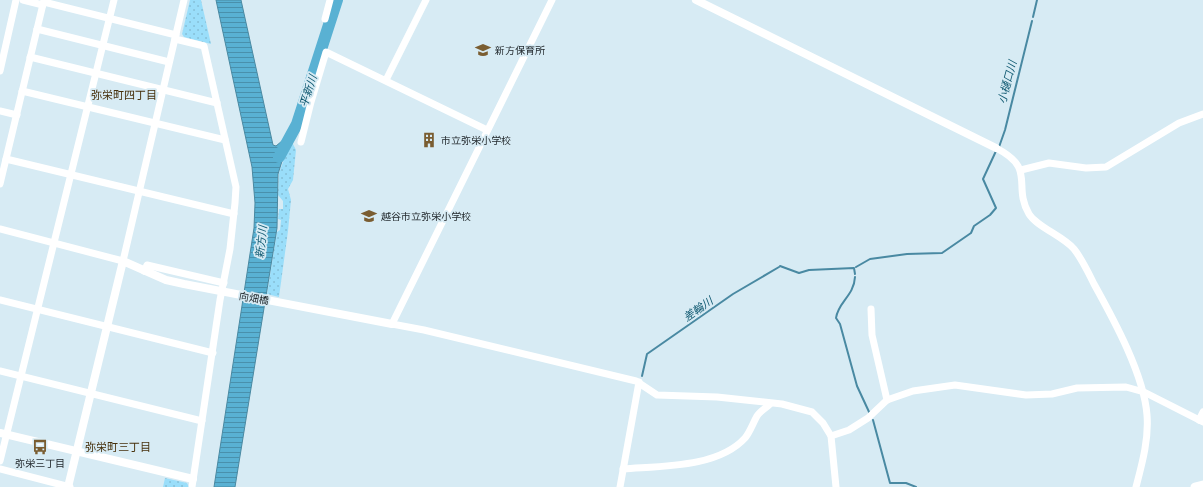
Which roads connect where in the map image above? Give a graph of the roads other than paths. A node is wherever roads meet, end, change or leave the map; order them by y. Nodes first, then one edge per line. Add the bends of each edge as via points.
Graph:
1 (16, 0) edge
2 (23, 0) edge
3 (114, 0) edge
4 (182, 0) edge
5 (330, 0) edge
6 (426, 0) edge
7 (552, 0) edge
8 (696, 0) edge
9 (44, 2) edge
10 (109, 19) junction
11 (325, 19) dead end
12 (37, 29) junction
13 (175, 37) junction
14 (102, 46) junction
15 (30, 57) junction
16 (169, 62) junction
17 (0, 71) edge
18 (96, 74) junction
19 (386, 80) junction
20 (163, 90) junction
21 (22, 91) junction
22 (217, 103) junction
23 (87, 107) junction
24 (0, 111) edge
25 (1203, 114) edge
26 (16, 115) junction
27 (154, 124) junction
28 (487, 130) junction
29 (225, 140) junction
30 (301, 142) dead end
31 (996, 148) joint
32 (6, 159) junction
33 (1021, 170) junction
34 (71, 175) junction
35 (0, 184) edge
36 (139, 191) junction
37 (234, 214) junction
38 (0, 229) edge
39 (54, 242) junction
40 (123, 261) junction
41 (144, 271) junction
42 (224, 283) junction
43 (0, 300) edge
44 (37, 309) junction
45 (870, 310) dead end
46 (392, 324) junction
47 (106, 326) junction
48 (213, 353) junction
49 (0, 371) edge
50 (21, 376) junction
51 (639, 382) junction
52 (1144, 392) junction
53 (90, 393) junction
54 (887, 400) junction
55 (770, 404) junction
56 (1203, 412) edge
57 (202, 421) junction
58 (1201, 421) edge
59 (3, 433) edge
60 (831, 436) junction
61 (77, 451) junction
62 (0, 461) edge
63 (0, 469) edge
64 (623, 469) junction
65 (192, 483) edge
66 (1203, 485) edge
67 (68, 487) edge
68 (620, 487) edge
69 (836, 487) edge
70 (1136, 487) edge
71 (1194, 487) edge

1 - 17 street
2 - 9 street
3 - 10 street
4 - 13 street
5 - 11 street
6 - 19 street
7 - 28 street
8 - 31 street
9 - 10 street
9 - 12 street
10 - 13 street
10 - 14 street
12 - 14 street
12 - 15 street
13 - 16 street
13 - 22 street via 204,46
14 - 16 street
14 - 18 street
15 - 18 street
15 - 21 street
16 - 20 street
18 - 20 street
18 - 23 street
19 - 28 street
19 - 30 street via 326,52
20 - 22 street
20 - 27 street
21 - 23 street
21 - 26 street
22 - 29 street
23 - 27 street
23 - 34 street
24 - 26 street
25 - 33 street via 1179,123 1106,167 1086,168 1050,163
26 - 32 street
27 - 29 street
27 - 36 street
28 - 46 street
29 - 37 street via 236,187
31 - 33 street via 1011,157
32 - 34 street
32 - 35 street
33 - 52 street via 1024,199 1030,215 1068,243 1078,255 1108,310
34 - 36 street
34 - 39 street
36 - 37 street
36 - 40 street
37 - 42 street
38 - 39 street
39 - 40 street
39 - 44 street
40 - 41 street, 向畑橋
40 - 47 street
41 - 42 street via 147,265
41 - 46 street, 向畑橋 via 166,280
42 - 48 street
43 - 44 street
44 - 47 street
44 - 50 street
45 - 54 street via 872,335
46 - 51 street
47 - 48 street
47 - 53 street
48 - 57 street
49 - 50 street
50 - 53 street
50 - 59 street
51 - 55 street via 658,395 717,397
51 - 64 street
52 - 54 street via 1114,386 1077,388 1052,394 1026,394 954,385 913,391
52 - 58 street
52 - 70 street via 1146,439
53 - 57 street
53 - 61 street
54 - 60 street via 868,418 849,430
55 - 60 street via 782,404 812,412
55 - 64 street via 759,413 746,437 736,446 718,455 691,464
56 - 58 street
57 - 65 street
59 - 61 street
59 - 62 street
60 - 69 street
61 - 65 street
61 - 67 street
63 - 67 street
64 - 68 street
66 - 71 main road

